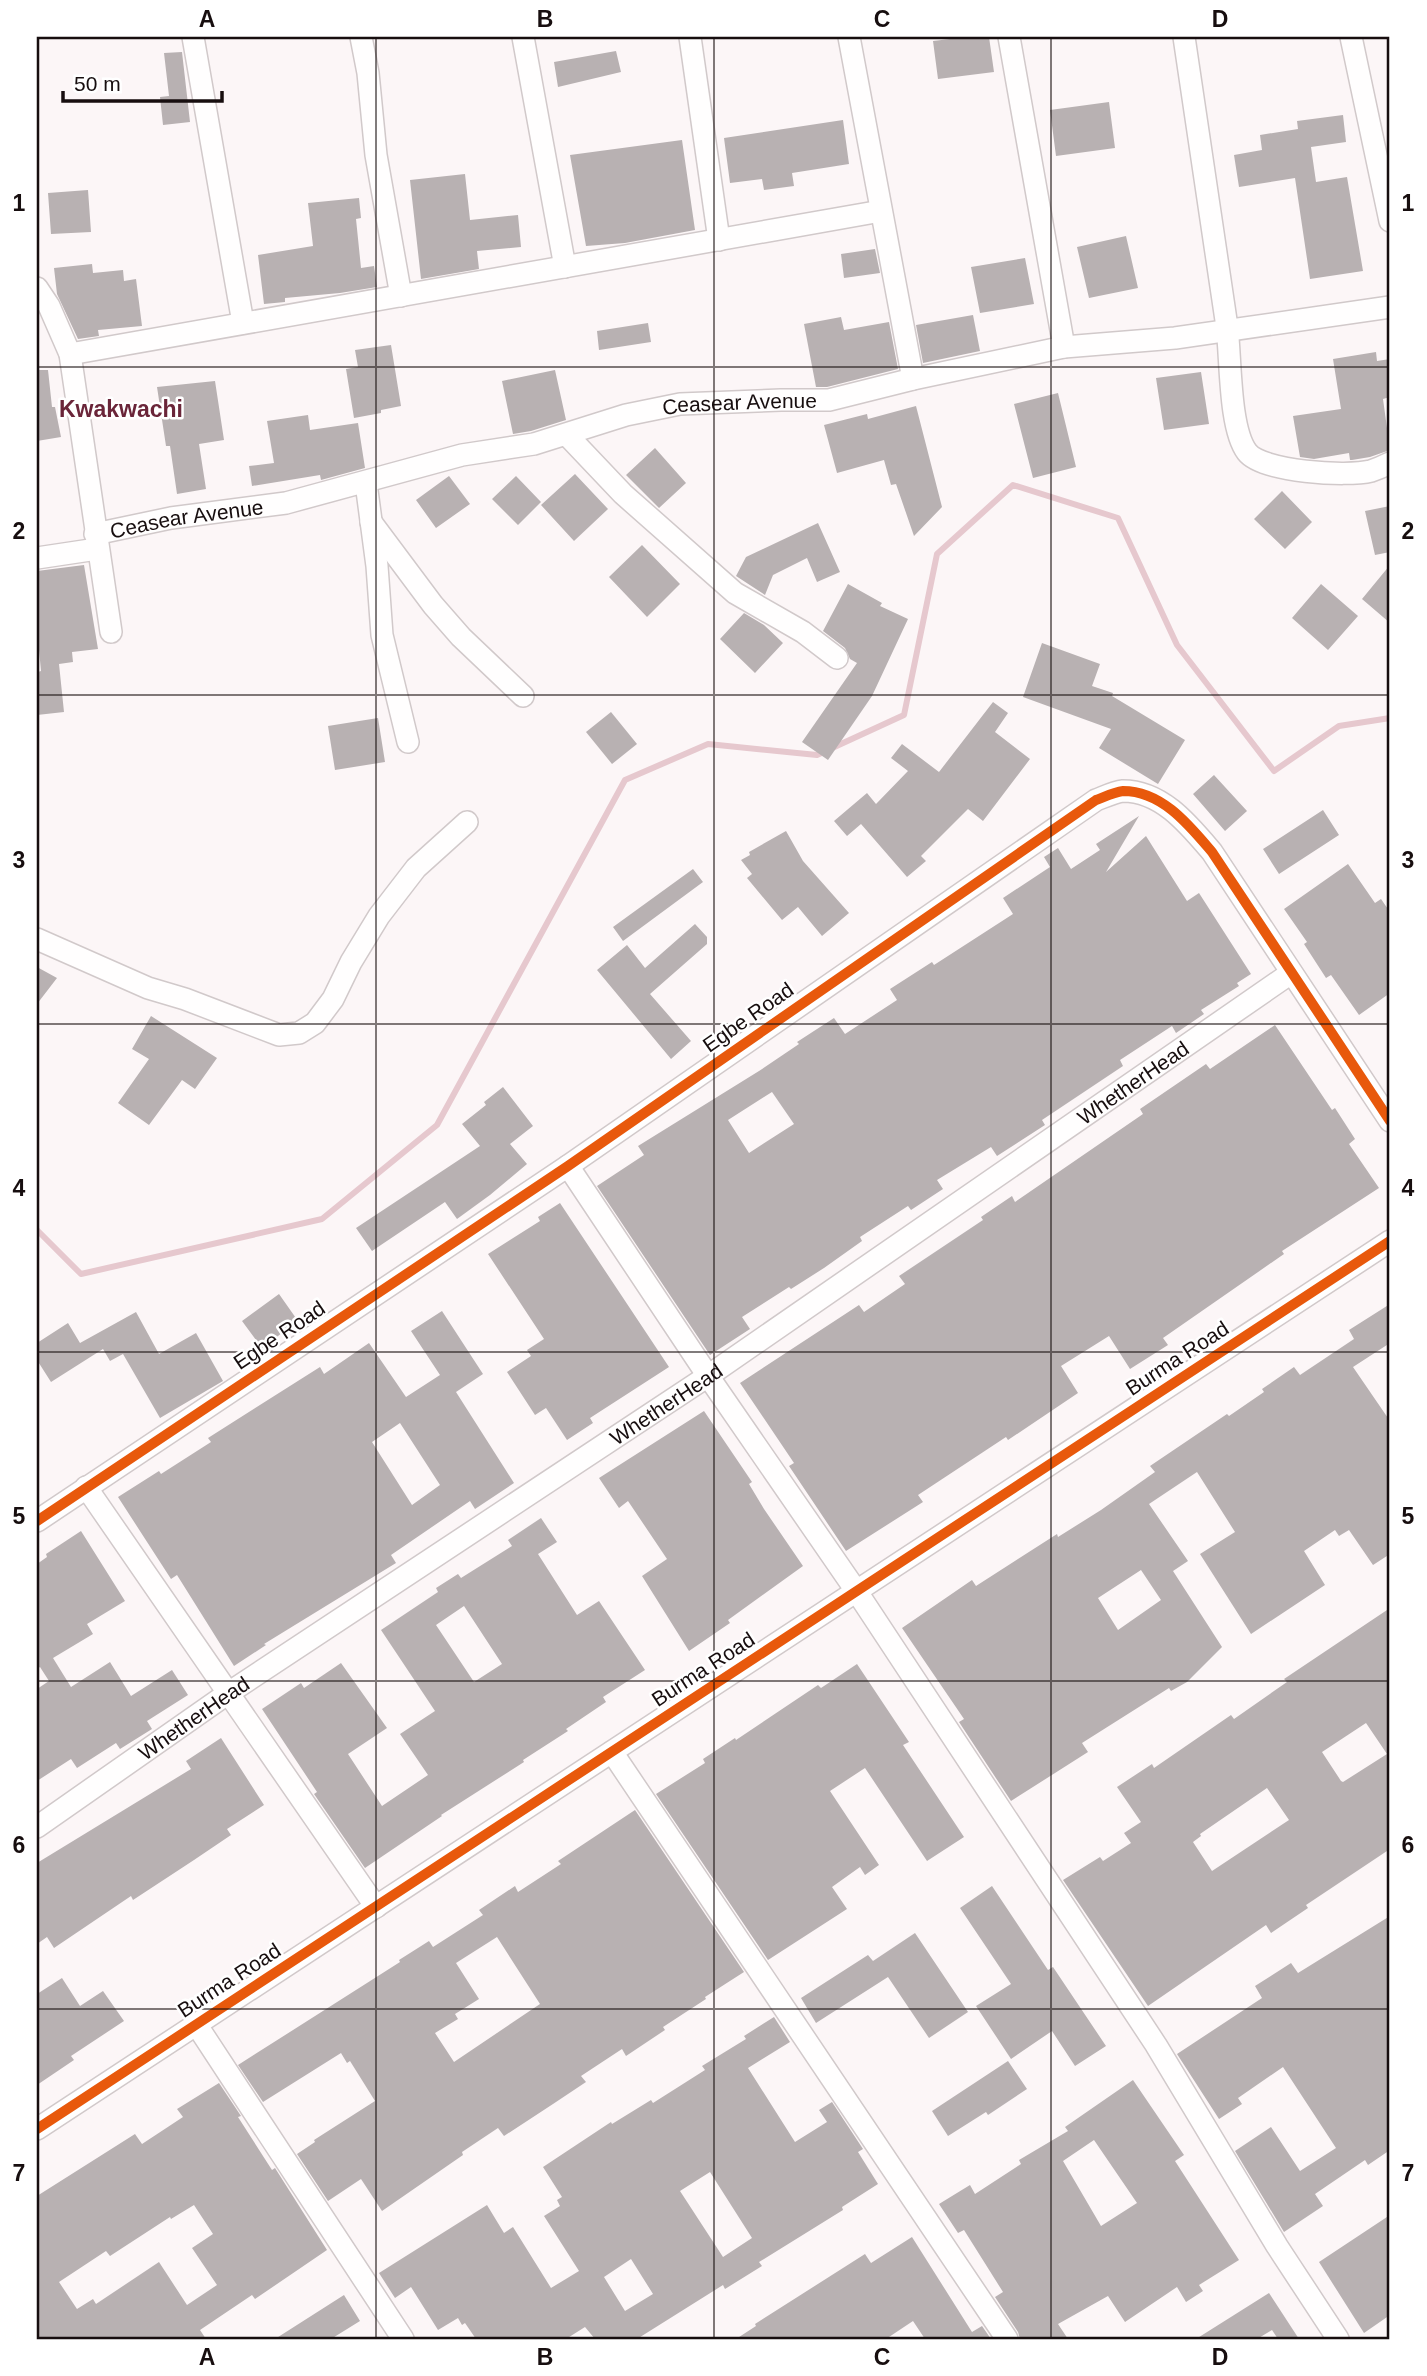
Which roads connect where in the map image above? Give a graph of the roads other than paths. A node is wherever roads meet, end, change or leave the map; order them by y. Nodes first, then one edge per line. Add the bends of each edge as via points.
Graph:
1 (193, 37) edge
2 (361, 37) edge
3 (523, 37) edge
4 (690, 37) edge
5 (849, 37) edge
6 (1009, 37) edge
7 (1184, 37) edge
8 (1350, 37) edge
9 (881, 211) junction
10 (1390, 221) edge
11 (719, 240) junction
12 (565, 267) junction
13 (37, 288) edge
14 (401, 296) junction
15 (1390, 307) edge
16 (243, 323) junction
17 (1227, 331) junction
18 (1064, 348) junction
19 (70, 354) junction
20 (913, 379) junction
21 (567, 435) junction
22 (1390, 463) edge
23 (366, 483) junction
24 (370, 520) junction
25 (96, 542) junction
26 (37, 558) edge
27 (111, 632) dead end
28 (837, 658) dead end
29 (523, 696) dead end
30 (408, 742) dead end
31 (467, 821) dead end
32 (37, 939) edge
33 (1291, 973) junction
34 (1390, 1121) edge
35 (568, 1166) junction
36 (1390, 1241) edge
37 (708, 1376) junction
38 (86, 1487) junction
39 (37, 1521) edge
40 (857, 1592) junction
41 (227, 1694) junction
42 (612, 1752) junction
43 (37, 1827) edge
44 (376, 1907) junction
45 (196, 2024) junction
46 (37, 2129) edge
47 (403, 2339) edge
48 (1007, 2339) edge
49 (1338, 2339) edge

1 - 16 street
2 - 14 street
3 - 12 street
4 - 11 street
5 - 9 street
6 - 18 street
7 - 17 street
8 - 10 street
9 - 11 street
9 - 20 street
11 - 12 street
12 - 14 street
13 - 19 street
14 - 16 street
15 - 17 street, Ceasear Avenue
16 - 19 street
17 - 18 street, Ceasear Avenue
17 - 22 street via 1236,421 1249,455 1260,463 1340,475
18 - 20 street, Ceasear Avenue
19 - 25 street
20 - 21 street, Ceasear Avenue via 829,400 680,404 626,415
21 - 23 street, Ceasear Avenue via 462,455
21 - 28 street via 623,494 735,593 803,632
23 - 24 street
23 - 25 street, Ceasear Avenue via 286,503 171,518
24 - 29 street via 433,605
24 - 30 street via 382,635
25 - 26 street, Ceasear Avenue
25 - 27 street
31 - 32 street via 409,878 379,916 333,999 315,1023 299,1033 279,1035 148,988
33 - 34 street, Egbe Road
33 - 35 street, Egbe Road via 1212,852 1186,821 1147,796 1122,791 1096,800
33 - 37 street, WhetherHead
35 - 37 street
35 - 38 street, Egbe Road
36 - 40 street, Burma Road
37 - 40 street
37 - 41 street, WhetherHead
38 - 39 street, Egbe Road
38 - 41 street
40 - 42 street, Burma Road
40 - 49 street via 1156,2045
41 - 43 street, WhetherHead
41 - 44 street
42 - 44 street, Burma Road
42 - 48 street
44 - 45 street, Burma Road
45 - 46 street, Burma Road
45 - 47 street

